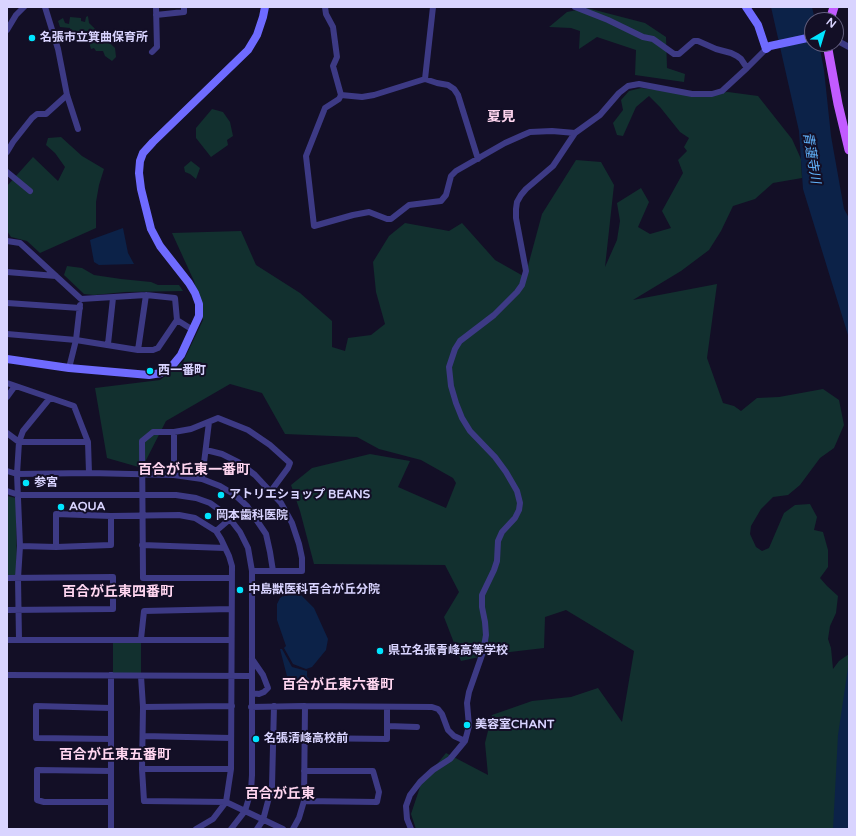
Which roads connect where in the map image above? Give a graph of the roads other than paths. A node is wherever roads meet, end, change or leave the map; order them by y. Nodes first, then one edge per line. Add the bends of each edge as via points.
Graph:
1 (24, 7) edge
2 (45, 7) edge
3 (156, 7) edge
4 (184, 7) edge
5 (265, 7) edge
6 (325, 7) edge
7 (433, 7) edge
8 (575, 7) edge
9 (746, 7) edge
10 (156, 14) junction
11 (7, 30) edge
12 (804, 39) edge
13 (768, 48) junction
14 (152, 52) dead end
15 (828, 52) edge
16 (747, 68) junction
17 (425, 78) junction
18 (67, 95) junction
19 (341, 95) junction
20 (78, 129) dead end
21 (576, 132) junction
22 (849, 150) edge
23 (7, 152) edge
24 (478, 159) junction
25 (7, 172) edge
26 (30, 191) dead end
27 (7, 241) edge
28 (7, 272) edge
29 (56, 276) junction
30 (146, 295) junction
31 (113, 298) junction
32 (81, 299) junction
33 (7, 303) edge
34 (80, 308) junction
35 (177, 320) junction
36 (193, 330) junction
37 (7, 334) edge
38 (76, 340) junction
39 (108, 344) junction
40 (138, 350) junction
41 (7, 360) edge
42 (69, 368) junction
43 (7, 383) edge
44 (15, 386) junction
45 (7, 397) edge
46 (50, 398) junction
47 (209, 422) junction
48 (174, 432) junction
49 (7, 433) edge
50 (19, 442) junction
51 (88, 442) junction
52 (206, 450) junction
53 (7, 470) edge
54 (89, 473) junction
55 (18, 474) junction
56 (142, 475) junction
57 (174, 475) junction
58 (202, 479) junction
59 (7, 491) edge
60 (271, 491) junction
61 (19, 495) junction
62 (142, 496) junction
63 (111, 516) junction
64 (142, 516) junction
65 (230, 519) junction
66 (216, 531) junction
67 (142, 545) junction
68 (20, 546) junction
69 (56, 547) junction
70 (225, 548) junction
71 (252, 571) junction
72 (273, 571) junction
73 (7, 578) edge
74 (18, 578) junction
75 (231, 578) junction
76 (231, 609) junction
77 (7, 610) edge
78 (18, 610) junction
79 (7, 640) edge
80 (19, 640) junction
81 (141, 640) junction
82 (231, 640) junction
83 (252, 659) junction
84 (7, 675) edge
85 (111, 675) junction
86 (141, 676) junction
87 (232, 676) junction
88 (252, 676) junction
89 (252, 693) junction
90 (232, 706) junction
91 (274, 706) junction
92 (305, 706) junction
93 (143, 707) junction
94 (251, 707) junction
95 (387, 707) junction
96 (111, 708) junction
97 (387, 726) junction
98 (417, 727) dead end
99 (143, 736) junction
100 (231, 738) junction
101 (304, 738) junction
102 (111, 739) junction
103 (465, 741) junction
104 (231, 769) junction
105 (142, 770) junction
106 (111, 771) junction
107 (304, 772) junction
108 (304, 801) junction
109 (111, 802) junction
110 (226, 802) junction
111 (245, 811) junction
112 (263, 820) junction
113 (111, 829) edge
114 (196, 829) edge
115 (231, 829) edge
116 (257, 829) edge
117 (283, 829) edge
118 (293, 829) edge
119 (411, 829) edge

1 - 11 street
2 - 18 street via 58,49
3 - 10 street
4 - 10 street via 184,12
5 - 36 street via 258,35 248,50 153,142 143,153 140,161 141,189 152,229 160,246 192,288 199,304 199,316
6 - 19 street via 333,27 337,57 333,66
7 - 17 street
8 - 16 street via 653,39 674,54 679,54 694,41 698,41 732,53 741,58
9 - 13 street via 758,25
10 - 14 street via 157,47
12 - 13 street
13 - 16 street
15 - 22 main road
16 - 21 street via 722,91 712,94 692,94 639,84 628,86 600,115
17 - 19 street via 368,96
17 - 24 street via 448,85 458,95
18 - 20 street
18 - 23 street via 46,114 37,114 32,118
19 - 24 street via 325,108 306,156 314,226 369,212 391,219 409,205 441,201 446,195 451,176
21 - 24 street via 530,132 504,143
21 - 103 street via 553,166 526,189 517,202 516,218 526,272 522,285 494,315 460,342 449,367 451,386 462,418 506,472 517,491 520,503 515,518 502,532 498,541 497,561 482,595 486,635 469,692 469,726
25 - 26 street
27 - 29 street via 20,243
28 - 29 street
29 - 32 street
30 - 31 street
30 - 35 street via 175,298
30 - 40 street
31 - 32 street
31 - 39 street
32 - 34 street
33 - 34 street
34 - 38 street
35 - 36 street
35 - 40 street via 158,348
36 - 42 street via 181,355 172,366 161,373 142,375
37 - 38 street
38 - 39 street
38 - 42 street
39 - 40 street
41 - 42 street
43 - 44 street
44 - 45 street
44 - 46 street
46 - 50 street via 23,431
46 - 51 street via 74,406
47 - 48 street
47 - 52 street
47 - 60 street via 218,418 248,430 290,463
48 - 56 street via 153,432 142,441
48 - 57 street
49 - 50 street
50 - 51 street
50 - 55 street
51 - 54 street
52 - 58 street
52 - 60 street via 238,462
53 - 55 street
54 - 55 street
54 - 56 street
55 - 61 street
56 - 57 street
56 - 62 street
57 - 58 street
58 - 72 street via 220,486 247,506 266,534
59 - 61 street
60 - 72 street via 292,523 302,558 302,571
61 - 62 street
61 - 68 street
62 - 64 street
62 - 65 street via 176,495 196,498 210,504
63 - 64 street
63 - 69 street via 111,546
63 - 69 street via 56,514
64 - 66 street via 179,515 195,518
64 - 67 street
65 - 66 street
65 - 71 street via 248,548
66 - 70 street
67 - 70 street
67 - 75 street via 143,578
68 - 69 street
68 - 74 street
70 - 75 street via 232,566
71 - 72 street
71 - 83 street
73 - 74 street
74 - 78 street
74 - 78 street via 113,577 113,609
75 - 76 street
76 - 81 street via 144,611
76 - 82 street
77 - 78 street
78 - 80 street
79 - 80 street
80 - 81 street
81 - 82 street
82 - 87 street
83 - 88 street
83 - 89 street via 268,688 259,694
84 - 85 street
85 - 86 street
85 - 96 street
86 - 87 street
86 - 93 street
87 - 88 street
87 - 90 street
88 - 89 street
89 - 94 street
90 - 93 street
90 - 100 street
91 - 92 street
91 - 94 street
91 - 112 street via 272,786
92 - 95 street
92 - 101 street
93 - 99 street
94 - 111 street via 252,775 251,791
95 - 97 street
95 - 103 street via 438,709 448,730
96 - 102 street
96 - 102 street via 36,706 36,738
97 - 98 street
97 - 101 street via 387,739
99 - 100 street
99 - 105 street
100 - 104 street
101 - 107 street
102 - 106 street
103 - 119 street via 450,759 433,770 410,795 406,806
104 - 105 street
104 - 110 street
105 - 110 street via 144,801
106 - 109 street
106 - 109 street via 37,770 37,800
107 - 108 street
107 - 108 street via 373,770 379,792 377,802
108 - 118 street
109 - 113 street
110 - 111 street
110 - 114 street via 213,819
111 - 112 street
111 - 115 street
112 - 116 street
112 - 117 street

